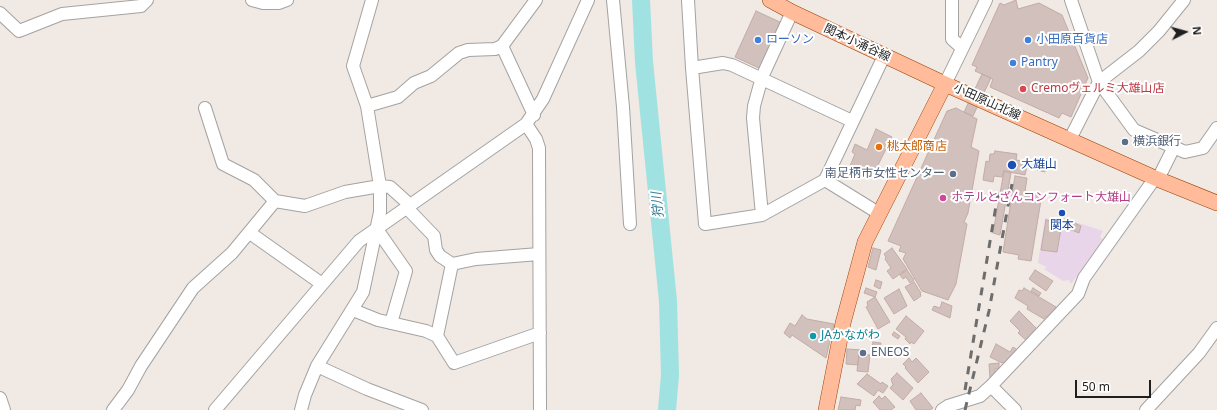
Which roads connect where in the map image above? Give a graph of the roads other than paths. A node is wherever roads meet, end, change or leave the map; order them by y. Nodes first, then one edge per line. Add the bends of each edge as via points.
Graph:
1 (147, 0) edge
2 (252, 0) edge
3 (287, 0) edge
4 (372, 0) edge
5 (536, 0) edge
6 (588, 0) edge
7 (614, 0) edge
8 (688, 0) edge
9 (770, 0) edge
10 (952, 0) edge
11 (986, 0) edge
12 (1071, 0) edge
13 (1184, 0) edge
14 (792, 12) junction
15 (0, 13) edge
16 (502, 46) junction
17 (962, 48) junction
18 (884, 56) junction
19 (692, 68) junction
20 (762, 78) junction
21 (1099, 82) junction
22 (945, 84) junction
23 (367, 106) junction
24 (205, 108) dead end
25 (534, 115) junction
26 (852, 121) junction
27 (526, 124) junction
28 (1217, 128) edge
29 (1070, 139) junction
30 (1174, 147) junction
31 (1156, 178) junction
32 (825, 180) junction
33 (380, 186) junction
34 (275, 201) junction
35 (1217, 203) edge
36 (408, 206) junction
37 (880, 214) junction
38 (762, 215) junction
39 (630, 224) dead end
40 (376, 228) junction
41 (250, 232) junction
42 (539, 254) junction
43 (452, 264) junction
44 (322, 284) junction
45 (353, 310) junction
46 (391, 323) junction
47 (1217, 328) edge
48 (540, 333) junction
49 (437, 336) junction
50 (317, 366) junction
51 (991, 386) junction
52 (0, 398) edge
53 (4, 410) edge
54 (113, 410) edge
55 (216, 410) edge
56 (301, 410) edge
57 (422, 410) edge
58 (540, 410) edge
59 (826, 410) edge
60 (942, 410) edge
61 (1015, 410) edge
62 (1146, 410) edge

1 - 15 street via 141,6 62,14 19,31
2 - 3 street via 279,3
4 - 23 street via 354,66
5 - 16 street
6 - 25 street via 544,99
7 - 39 street
8 - 19 street
9 - 14 main road, 関本小涌谷線
10 - 17 street via 952,39
11 - 17 street
12 - 21 street
13 - 21 street via 1139,51
14 - 18 main road, 関本小涌谷線
14 - 20 street
16 - 23 street via 459,53 431,76 414,83 398,97
16 - 25 street
17 - 22 street
18 - 22 main road, 関本小涌谷線
18 - 26 street
19 - 20 street via 732,64
19 - 38 street via 705,224
20 - 26 street
20 - 38 street via 753,118
21 - 29 street
21 - 30 street via 1134,130
22 - 29 main road, 小田原山北線
22 - 37 main road, 小田原山北線
23 - 33 street
24 - 34 street via 223,164 254,180
25 - 27 street
26 - 32 street
27 - 36 street
27 - 42 street via 539,148
28 - 30 street via 1203,148 1185,152
29 - 31 main road, 小田原山北線
30 - 31 street
31 - 35 main road, 小田原山北線
31 - 51 street via 1084,278 1078,294
32 - 37 street
32 - 38 street
33 - 34 street via 345,192 305,206
33 - 36 street via 390,187
33 - 40 street via 380,212
34 - 41 street
36 - 40 street
36 - 43 street via 434,236 436,250 440,256
37 - 59 main road, 小田原山北線 via 865,242 847,308
40 - 44 street via 359,242
40 - 45 street via 363,292
40 - 46 street via 406,271
41 - 44 street
41 - 54 street via 232,253 193,288
42 - 43 street via 476,259
42 - 48 street
43 - 49 street
44 - 55 street
45 - 46 street
45 - 50 street
46 - 49 street
47 - 62 street via 1199,353
48 - 49 street via 454,363
48 - 58 street
50 - 56 street
50 - 57 street
51 - 60 street via 980,396
51 - 61 street
52 - 53 street

